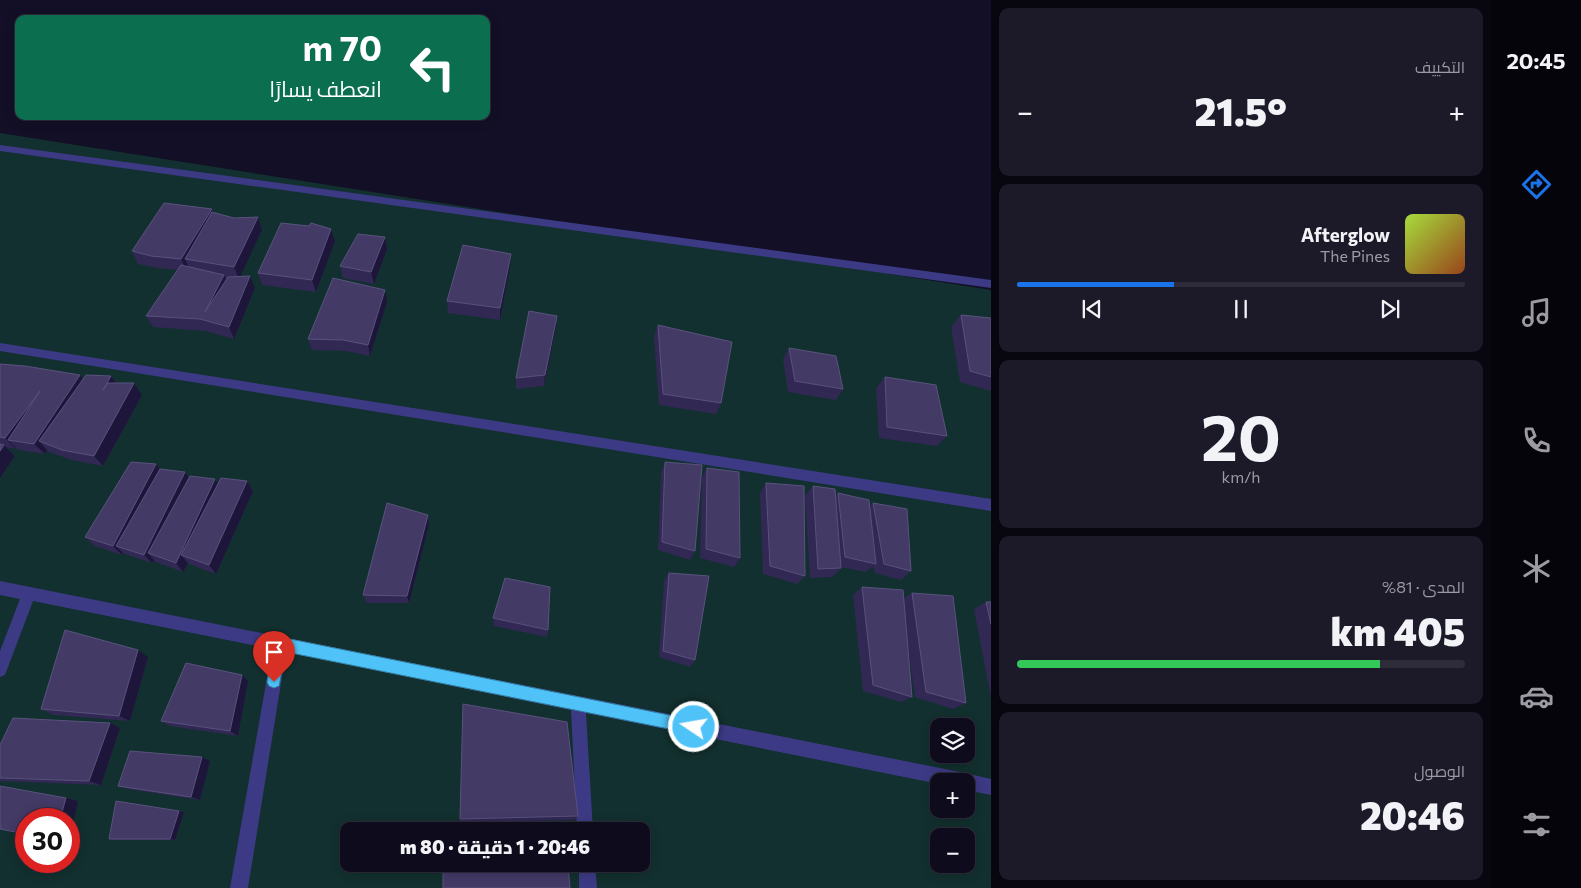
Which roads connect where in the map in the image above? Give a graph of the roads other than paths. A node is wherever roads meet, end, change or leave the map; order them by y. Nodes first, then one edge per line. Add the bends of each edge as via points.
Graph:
1 (0, 148) edge
2 (991, 284) edge
3 (0, 347) edge
4 (991, 505) edge
5 (0, 588) edge
6 (29, 594) junction
7 (280, 644) junction
8 (0, 670) edge
9 (578, 704) junction
10 (930, 774) edge
11 (975, 783) edge
12 (991, 786) edge
13 (585, 822) edge
14 (587, 872) edge
15 (239, 888) edge
16 (588, 888) edge

1 - 2 street
3 - 4 street
5 - 6 street
6 - 7 street
6 - 8 street
7 - 9 street
7 - 15 street
9 - 10 street
9 - 13 street
11 - 12 street
14 - 16 street

